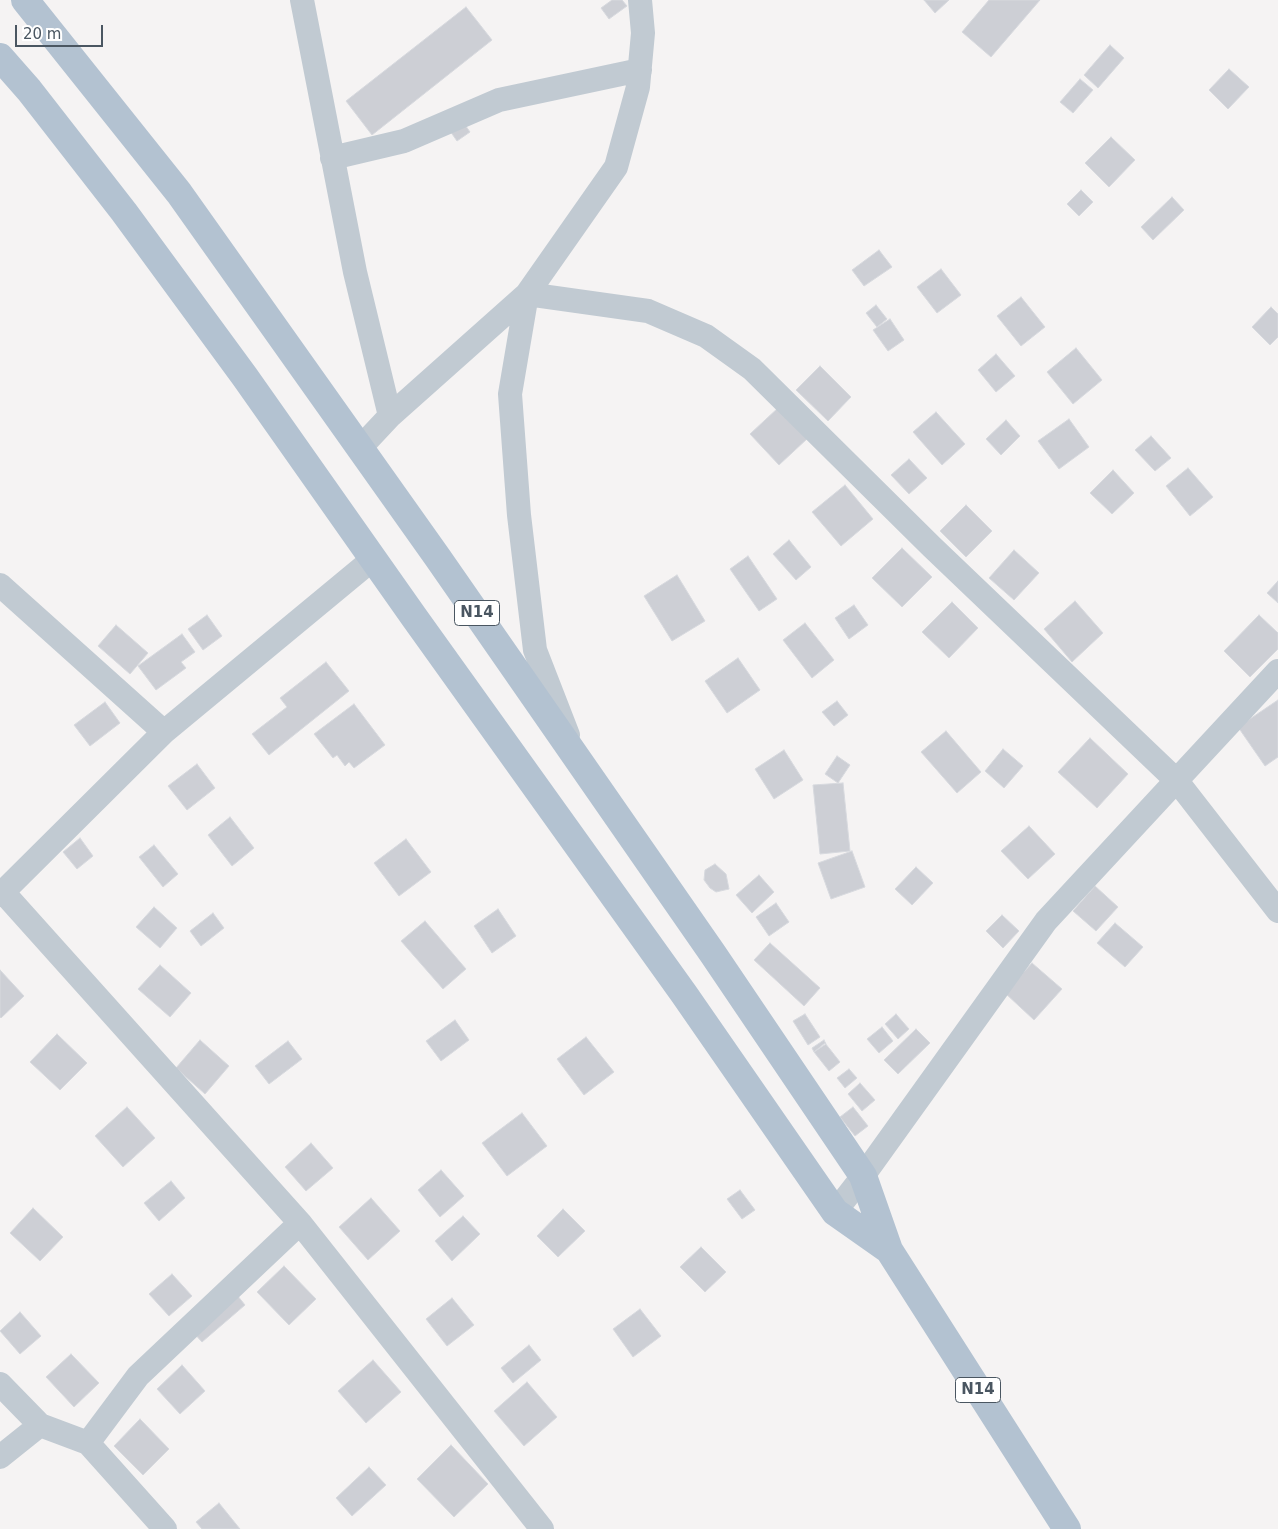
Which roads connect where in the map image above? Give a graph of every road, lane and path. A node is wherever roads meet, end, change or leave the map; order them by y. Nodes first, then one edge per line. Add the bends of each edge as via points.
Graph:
1 (25, 0) edge
2 (302, 0) edge
3 (640, 0) edge
4 (0, 57) edge
5 (640, 70) junction
6 (332, 158) junction
7 (527, 294) junction
8 (390, 416) junction
9 (360, 448) junction
10 (373, 559) junction
11 (0, 585) edge
12 (1278, 672) edge
13 (164, 732) junction
14 (578, 759) junction
15 (1177, 781) junction
16 (2, 893) edge
17 (1278, 911) edge
18 (863, 1176) junction
19 (835, 1212) junction
20 (300, 1223) junction
21 (889, 1250) junction
22 (0, 1384) edge
23 (40, 1425) junction
24 (88, 1443) junction
25 (0, 1458) edge
26 (165, 1529) edge
27 (542, 1529) edge
28 (1067, 1529) edge

1 - 9 main road, N14 via 179,193
2 - 6 street
3 - 5 street via 644,33
4 - 10 main road, N14 via 124,212
5 - 6 street via 499,100 404,141
5 - 7 street via 616,167
6 - 8 street via 355,272
7 - 8 street
7 - 14 street via 510,394 519,515 535,650
7 - 15 street via 648,311 706,336 752,368 932,547
8 - 9 street
9 - 14 main road, N14
10 - 13 street
10 - 19 main road, N14 via 684,994
11 - 13 street
12 - 15 street
13 - 16 street
14 - 18 main road, N14
15 - 17 street
15 - 18 street via 1046,922
16 - 20 street
18 - 19 street
18 - 21 main road, N14
19 - 21 main road, N14
20 - 24 street via 138,1376
20 - 27 street
21 - 28 main road, N14
22 - 23 street
23 - 24 street
23 - 25 street
24 - 26 street

